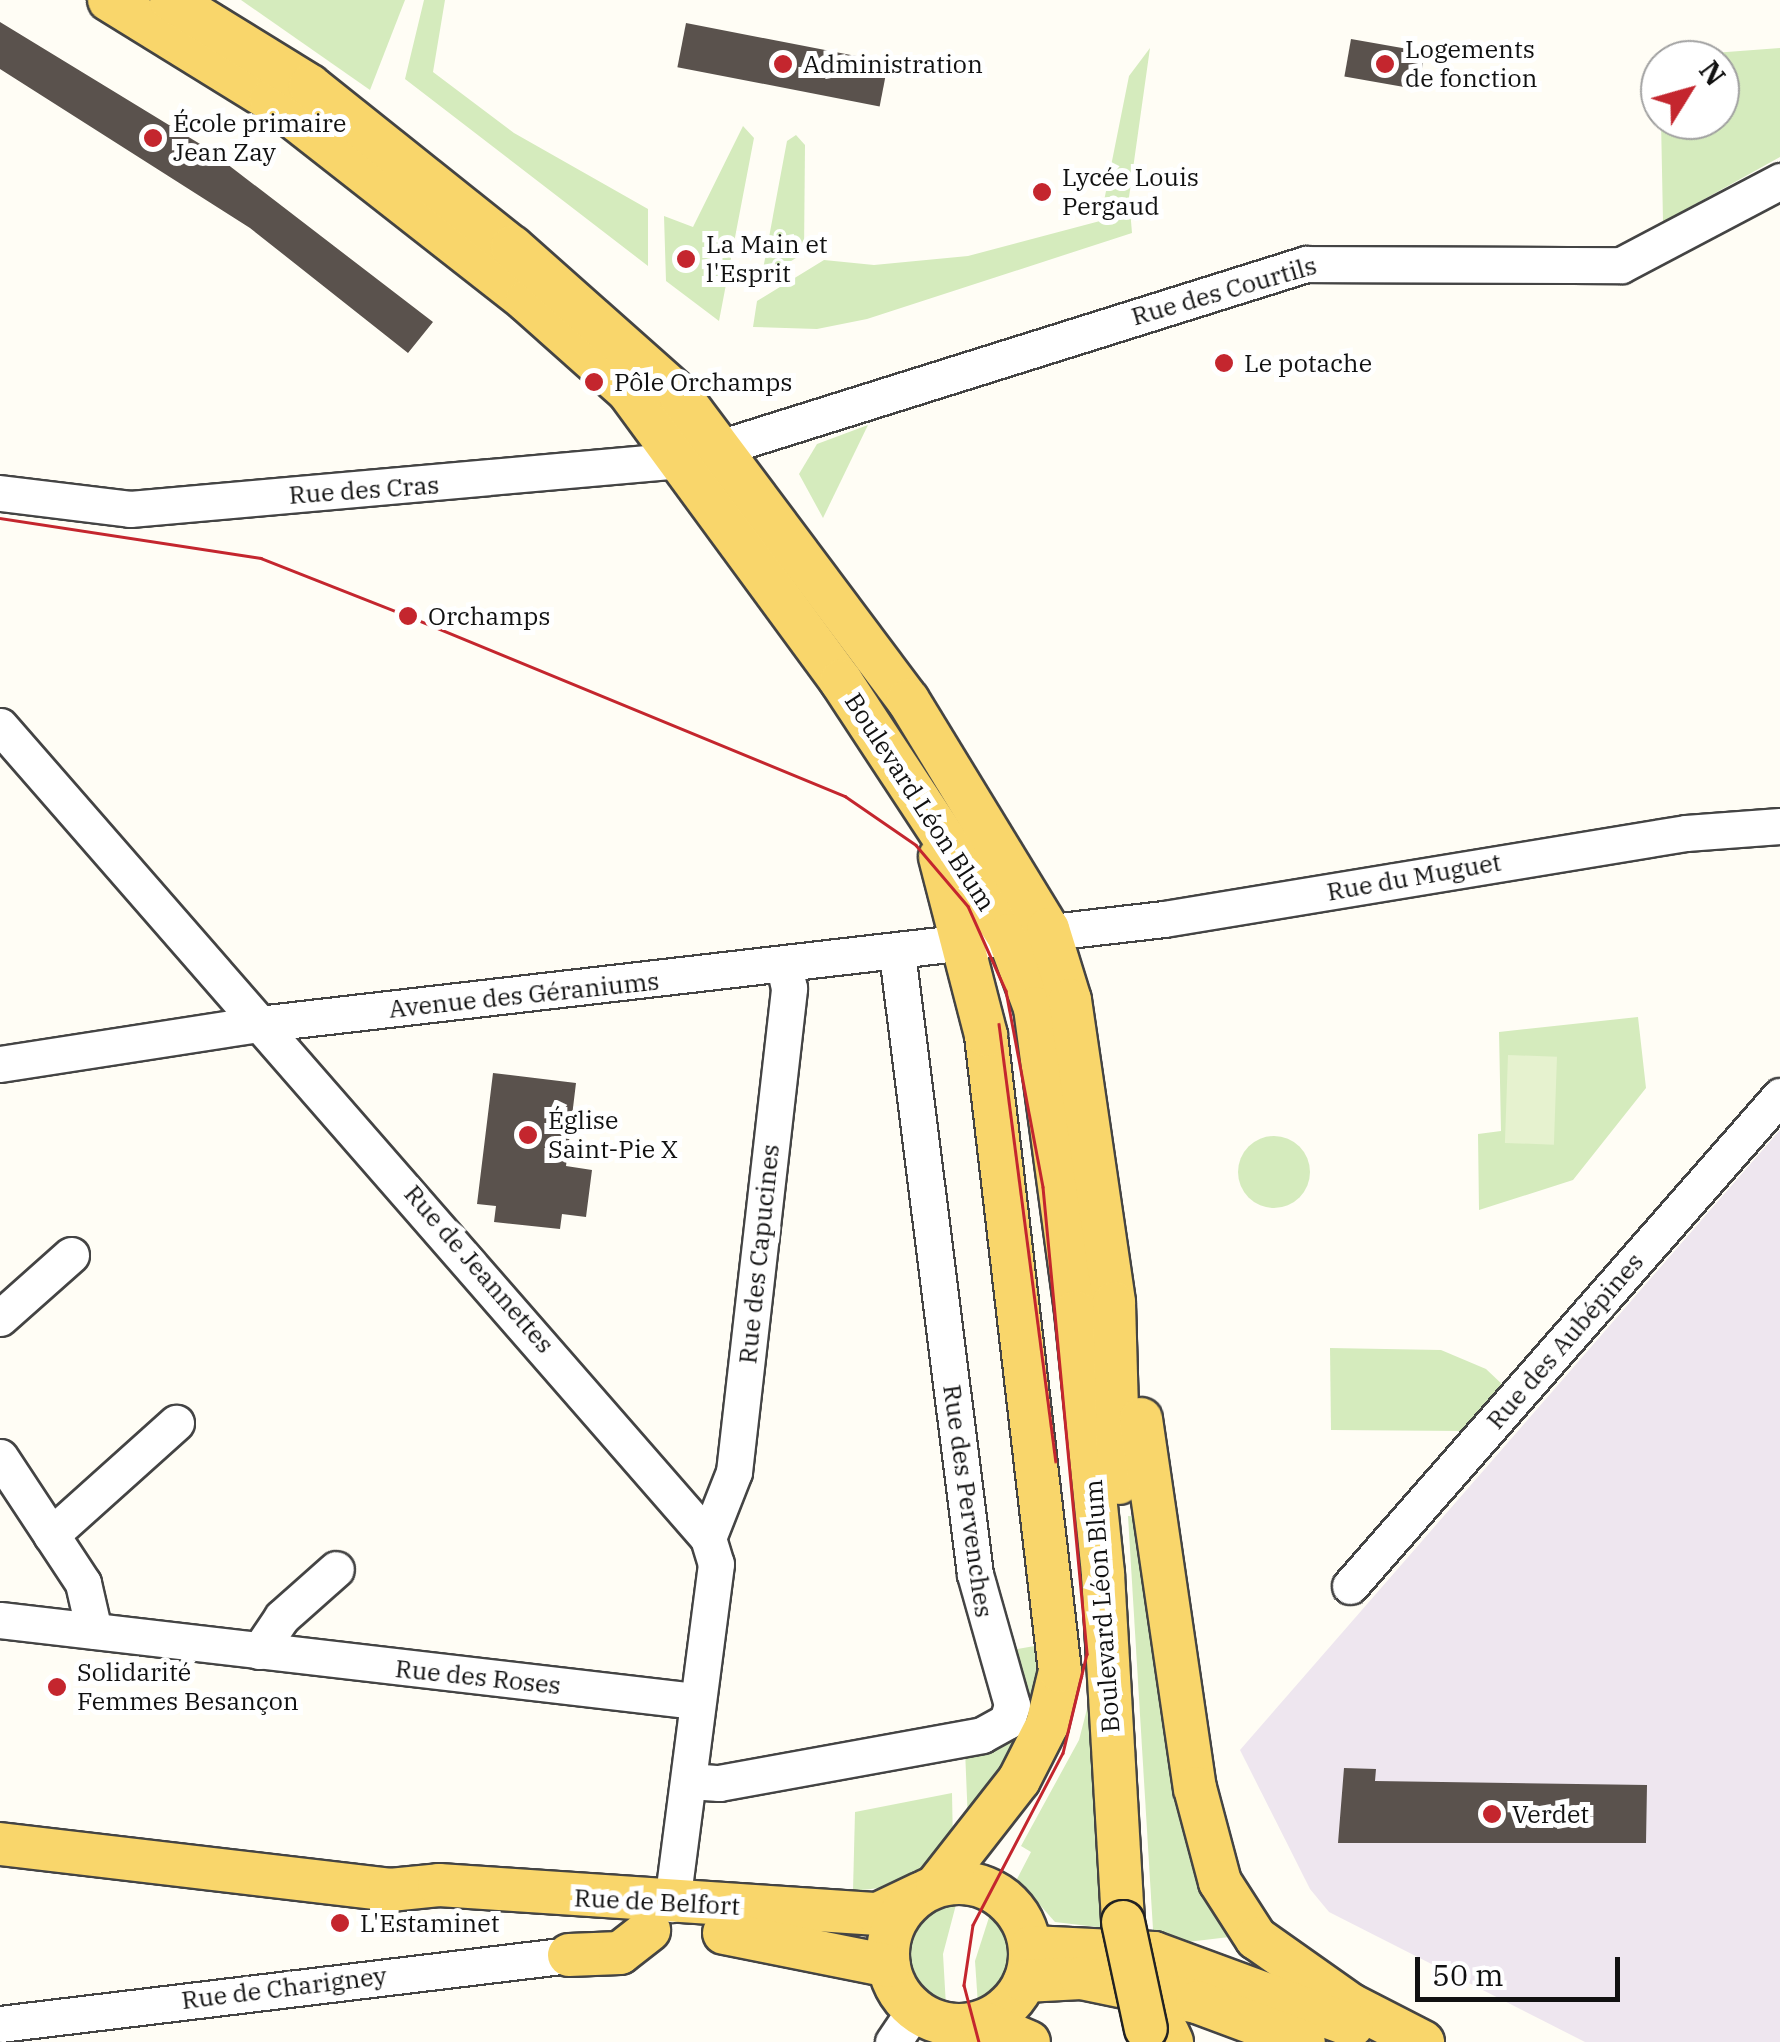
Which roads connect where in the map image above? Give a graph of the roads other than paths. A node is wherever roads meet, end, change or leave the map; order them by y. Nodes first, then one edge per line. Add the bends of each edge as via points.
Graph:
1 (109, 0) edge
2 (171, 0) edge
3 (1780, 180) edge
4 (703, 454) junction
5 (0, 493) edge
6 (0, 726) edge
7 (1780, 826) edge
8 (935, 832) junction
9 (1028, 932) junction
10 (964, 944) junction
11 (898, 953) junction
12 (784, 966) junction
13 (259, 1024) junction
14 (0, 1064) edge
15 (1780, 1096) edge
16 (71, 1255) dead end
17 (1114, 1303) junction
18 (0, 1318) edge
19 (176, 1423) dead end
20 (0, 1457) edge
21 (51, 1535) junction
22 (708, 1538) junction
23 (336, 1570) dead end
24 (1350, 1586) dead end
25 (0, 1620) edge
26 (94, 1631) junction
27 (259, 1651) junction
28 (696, 1702) junction
29 (689, 1781) junction
30 (0, 1844) edge
31 (390, 1890) junction
32 (929, 1890) junction
33 (661, 1917) junction
34 (1134, 1925) junction
35 (570, 1938) junction
36 (1028, 1964) junction
37 (890, 1966) junction
38 (982, 2022) junction
39 (0, 2024) edge
40 (904, 2026) edge
41 (1160, 2037) edge
42 (1029, 2042) edge
43 (1304, 2042) edge
44 (1384, 2042) edge
45 (1422, 2042) edge

1 - 4 main road, Boulevard Léon Blum via 271,100 483,265
2 - 4 main road, Boulevard Léon Blum via 310,86 498,236 681,397
3 - 4 street, Rue des Courtils via 1620,264 1306,264
4 - 5 street, Rue des Cras via 130,509
4 - 8 main road, Boulevard Léon Blum
4 - 9 main road, Boulevard Léon Blum via 882,660
6 - 13 street, Rue de Jeannettes
7 - 9 street, Rue du Muguet via 1686,832 1164,919
8 - 9 main road, Boulevard Léon Blum
8 - 10 main road
9 - 10 street, Avenue des Géraniums
9 - 17 main road, Boulevard Léon Blum via 1070,1000
9 - 34 main road, Boulevard Léon Blum via 1076,1312
10 - 11 street, Avenue des Géraniums
10 - 32 main road via 986,1035 1060,1671 1046,1724 1019,1780
11 - 12 street, Avenue des Géraniums
11 - 29 street, Rue des Pervenches via 975,1574 1012,1705 1007,1721 982,1735 718,1783
12 - 13 street, Avenue des Géraniums
12 - 22 street, Rue des Capucines via 789,988 734,1472
13 - 14 street, Avenue des Géraniums
13 - 22 street, Rue de Jeannettes
15 - 24 street, Rue des Aubépines
16 - 18 street
17 - 34 main road, Boulevard Léon Blum
17 - 45 main road via 1137,1394 1204,1839 1220,1882 1268,1948
19 - 21 street
20 - 21 street
21 - 26 street via 88,1596
22 - 28 street via 716,1564
23 - 27 street via 282,1617
25 - 26 street, Rue des Roses
26 - 27 street, Rue des Roses
27 - 28 street, Rue des Roses
28 - 29 street
29 - 33 street
30 - 31 main road, Rue de Belfort
31 - 33 main road, Rue de Belfort via 440,1885
31 - 35 main road, Rue de Belfort via 409,1904
32 - 33 main road, Rue de Belfort via 878,1914
32 - 36 main road via 957,1882 1002,1896
32 - 37 main road via 894,1926
33 - 35 main road, Rue de Belfort via 666,1918 588,1912
33 - 37 main road, Rue de Belfort
34 - 41 main road
35 - 39 street, Rue de Charigney
36 - 38 main road
36 - 43 main road via 1197,2002
36 - 44 main road via 1154,1954
37 - 40 main road
38 - 40 main road
38 - 42 main road

